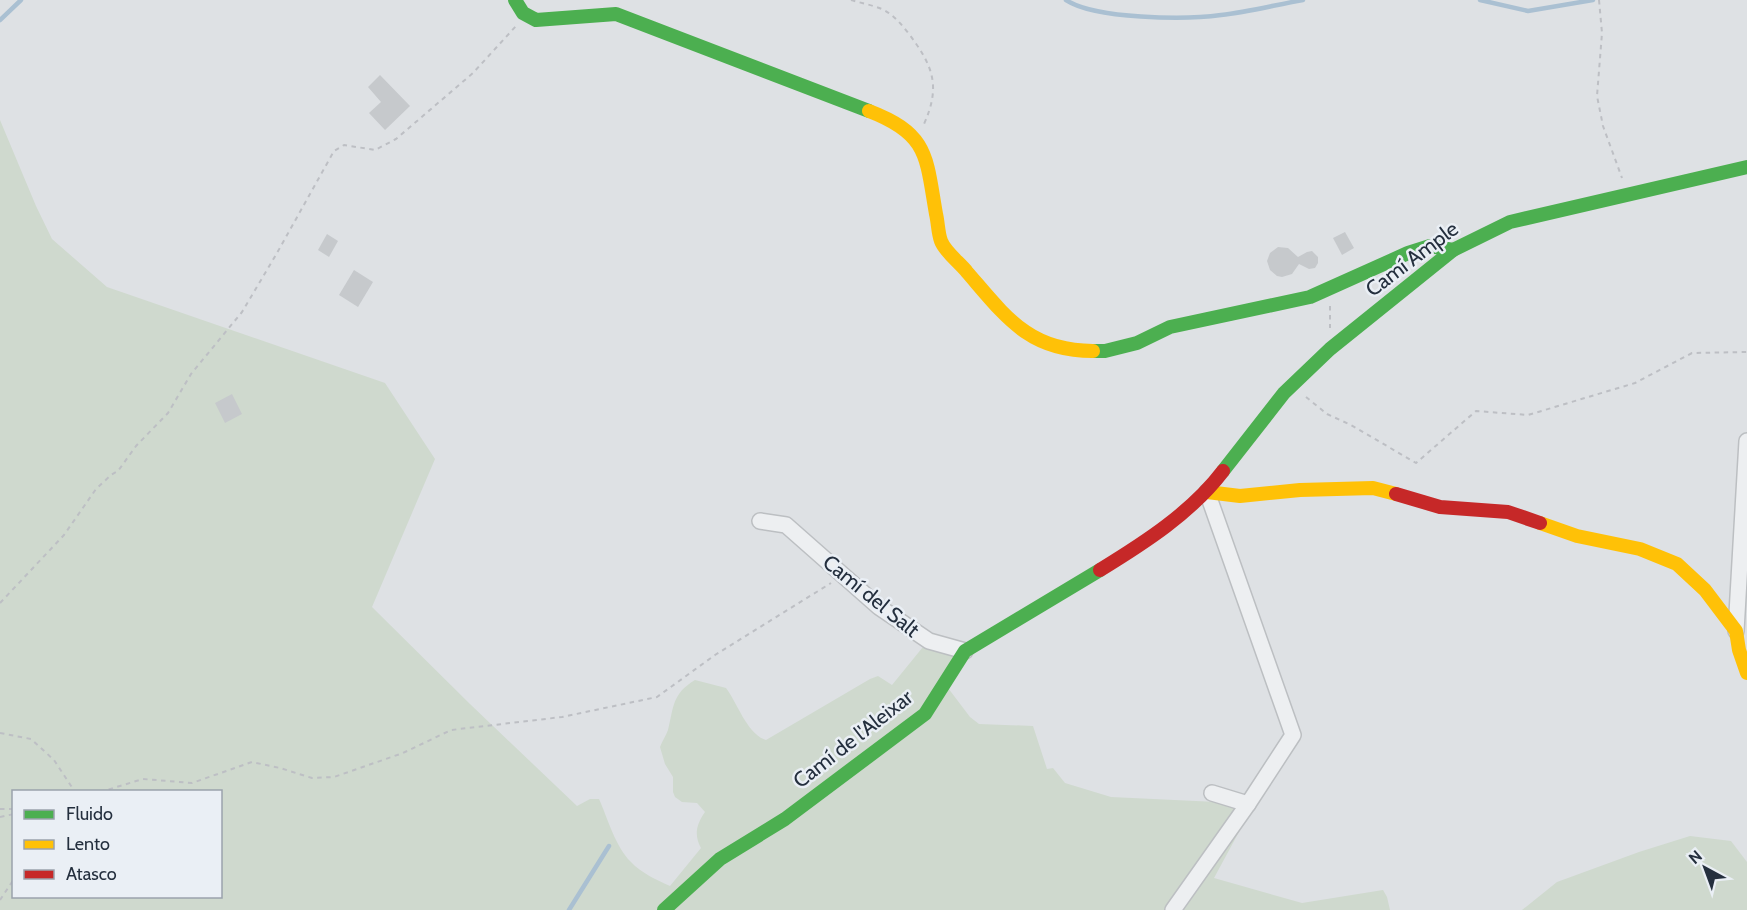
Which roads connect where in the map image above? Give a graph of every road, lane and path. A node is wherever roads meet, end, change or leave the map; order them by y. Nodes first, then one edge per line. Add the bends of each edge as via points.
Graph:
1 (515, 0) edge
2 (851, 0) edge
3 (1599, 0) edge
4 (525, 15) junction
5 (913, 137) junction
6 (1747, 167) edge
7 (1628, 195) junction
8 (1453, 250) junction
9 (1330, 288) junction
10 (1330, 349) junction
11 (1747, 352) edge
12 (1301, 394) dead end
13 (1747, 441) edge
14 (1207, 492) junction
15 (765, 516) dead end
16 (849, 580) junction
17 (0, 603) edge
18 (1736, 631) junction
19 (965, 651) junction
20 (1747, 673) edge
21 (0, 733) edge
22 (74, 790) edge
23 (107, 790) edge
24 (1212, 793) dead end
25 (1248, 804) junction
26 (12, 882) edge
27 (0, 900) edge
28 (664, 910) edge
29 (1173, 910) edge

1 - 4 street
2 - 5 path via 896,18 925,55 933,81 933,104 921,130
3 - 7 path via 1602,33 1597,96 1603,126
4 - 5 street via 536,20 616,14 889,119
4 - 17 path via 473,73 396,139 375,150 344,145 334,151 242,312 191,374 168,413 118,471 96,489 64,535
5 - 9 street via 926,157 941,242 1009,320 1034,338 1071,351 1105,351 1137,343 1170,327 1310,297
6 - 7 street, Camí Ample
7 - 8 street, Camí Ample via 1510,222
8 - 9 street via 1430,246
8 - 10 street, Camí Ample
9 - 10 path
10 - 14 street, Camí Ample via 1284,393
11 - 12 path via 1692,353 1635,383 1528,415 1476,411 1416,464 1327,414
13 - 18 street
14 - 18 street via 1240,496 1373,488 1440,507 1508,512 1577,536 1640,549 1677,564 1705,590
14 - 19 street, Camí de l'Aleixar via 1118,559
14 - 25 street via 1293,735
15 - 16 street, Camí del Salt via 786,525
16 - 19 street, Camí del Salt via 879,607 929,641
16 - 23 path via 836,581 815,593 715,655 657,697 562,717 450,730 403,753 334,777 312,778 252,762 192,783 143,779
18 - 20 street
19 - 28 street, Camí de l'Aleixar via 925,714 785,819 720,859
21 - 22 path via 31,739 54,760
24 - 25 street
25 - 29 street
26 - 27 path

